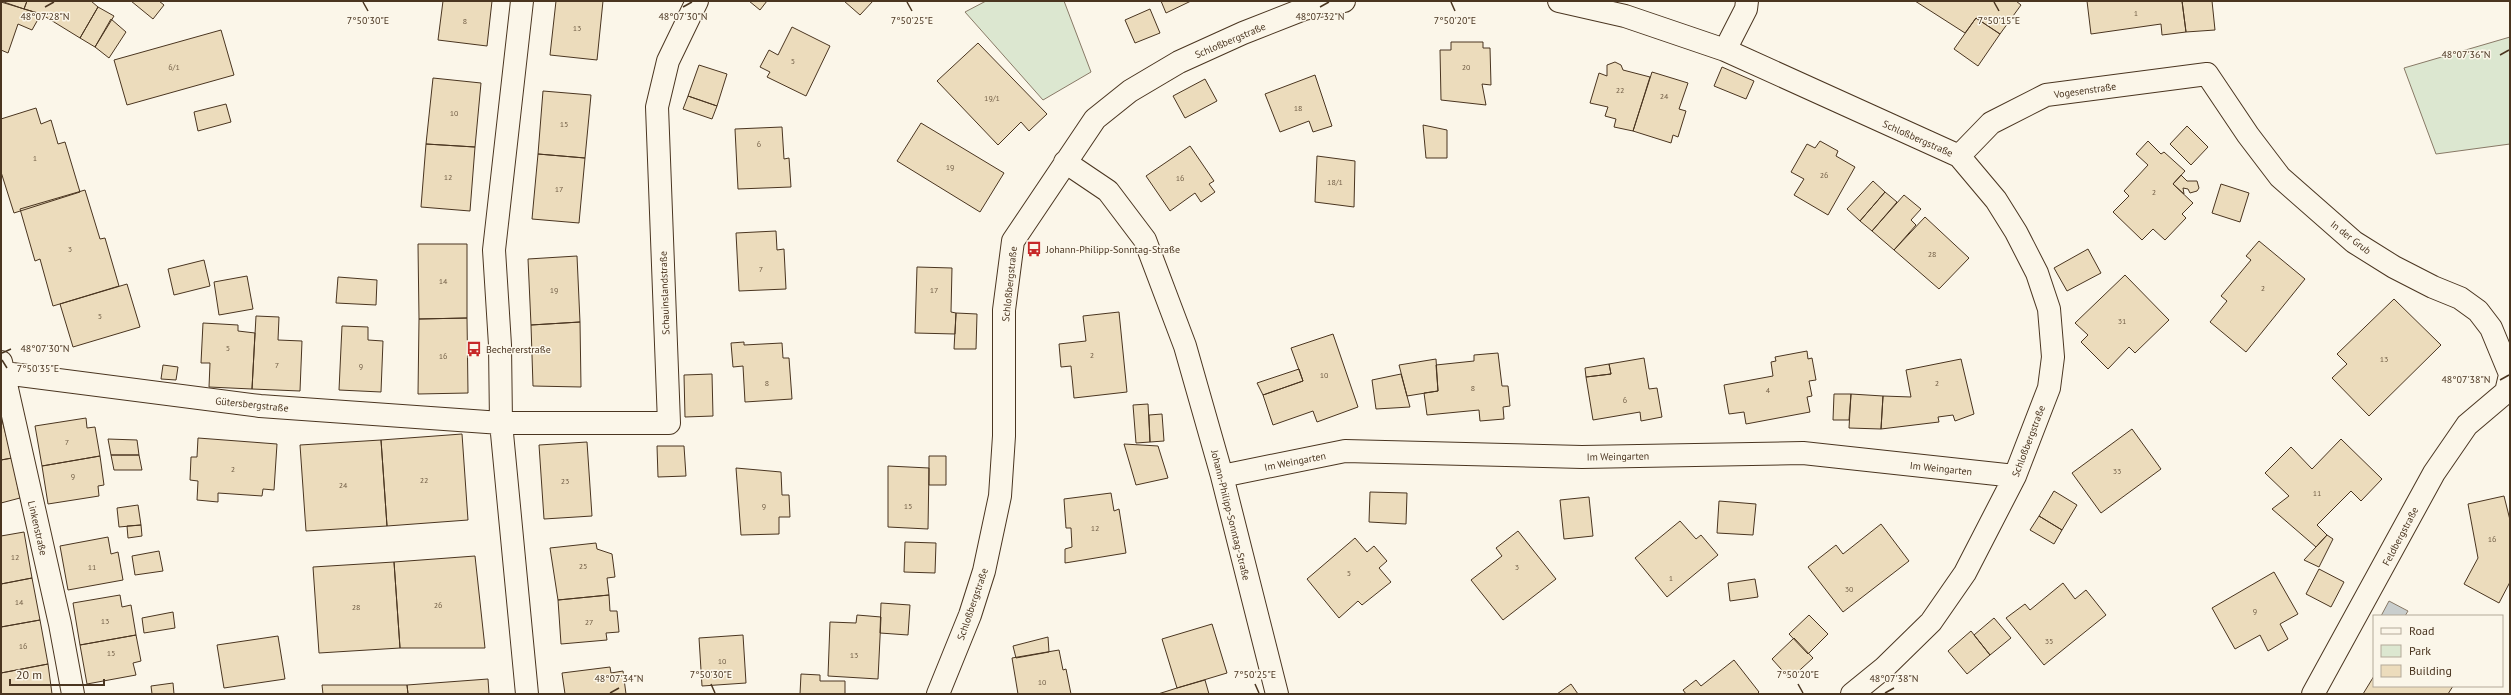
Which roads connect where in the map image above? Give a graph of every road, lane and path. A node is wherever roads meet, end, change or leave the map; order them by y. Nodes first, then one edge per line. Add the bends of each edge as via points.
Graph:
1 (522, 1) edge
2 (697, 1) edge
3 (1344, 1) edge
4 (1559, 1) edge
5 (1747, 1) edge
6 (1725, 50) junction
7 (2207, 74) joint
8 (1959, 156) junction
9 (1065, 162) junction
10 (3, 368) edge
11 (2509, 380) edge
12 (501, 423) junction
13 (1222, 476) junction
14 (2015, 476) junction
15 (73, 694) edge
16 (527, 694) edge
17 (938, 694) edge
18 (1277, 694) edge
19 (1852, 694) edge
20 (2313, 694) edge

1 - 12 street via 494,250 500,345
2 - 12 street, Schauinslandstraße via 668,61 658,107 669,423
3 - 9 street, Schloßbergstraße via 1304,9 1179,62 1130,91 1095,119
4 - 6 street, Schloßbergstraße via 1625,16
5 - 6 street via 1746,9
6 - 8 street, Schloßbergstraße
7 - 8 street, Vogesenstraße via 2046,95 1991,123
7 - 11 street, In der Grub via 2248,136 2280,177 2354,242 2433,288 2460,298 2478,311 2491,328
8 - 14 street, Schloßbergstraße via 1996,200 2016,232 2037,273 2049,309 2053,357 2049,388
9 - 13 street, Johann-Philipp-Sonntag-Straße via 1108,191 1145,240 1185,346
9 - 17 street, Schloßbergstraße via 1013,241 1004,310 1004,436 1000,496 984,571 970,616
10 - 12 street, Gütersbergstraße via 260,406
10 - 15 street, Linkenstraße
11 - 20 street, Feldbergstraße via 2467,425 2434,473
12 - 16 street
13 - 14 street, Im Weingarten via 1345,451 1582,457 1803,453
13 - 18 street, Johann-Philipp-Sonntag-Straße
14 - 19 street, Schloßbergstraße via 1965,573 1931,622 1884,668

